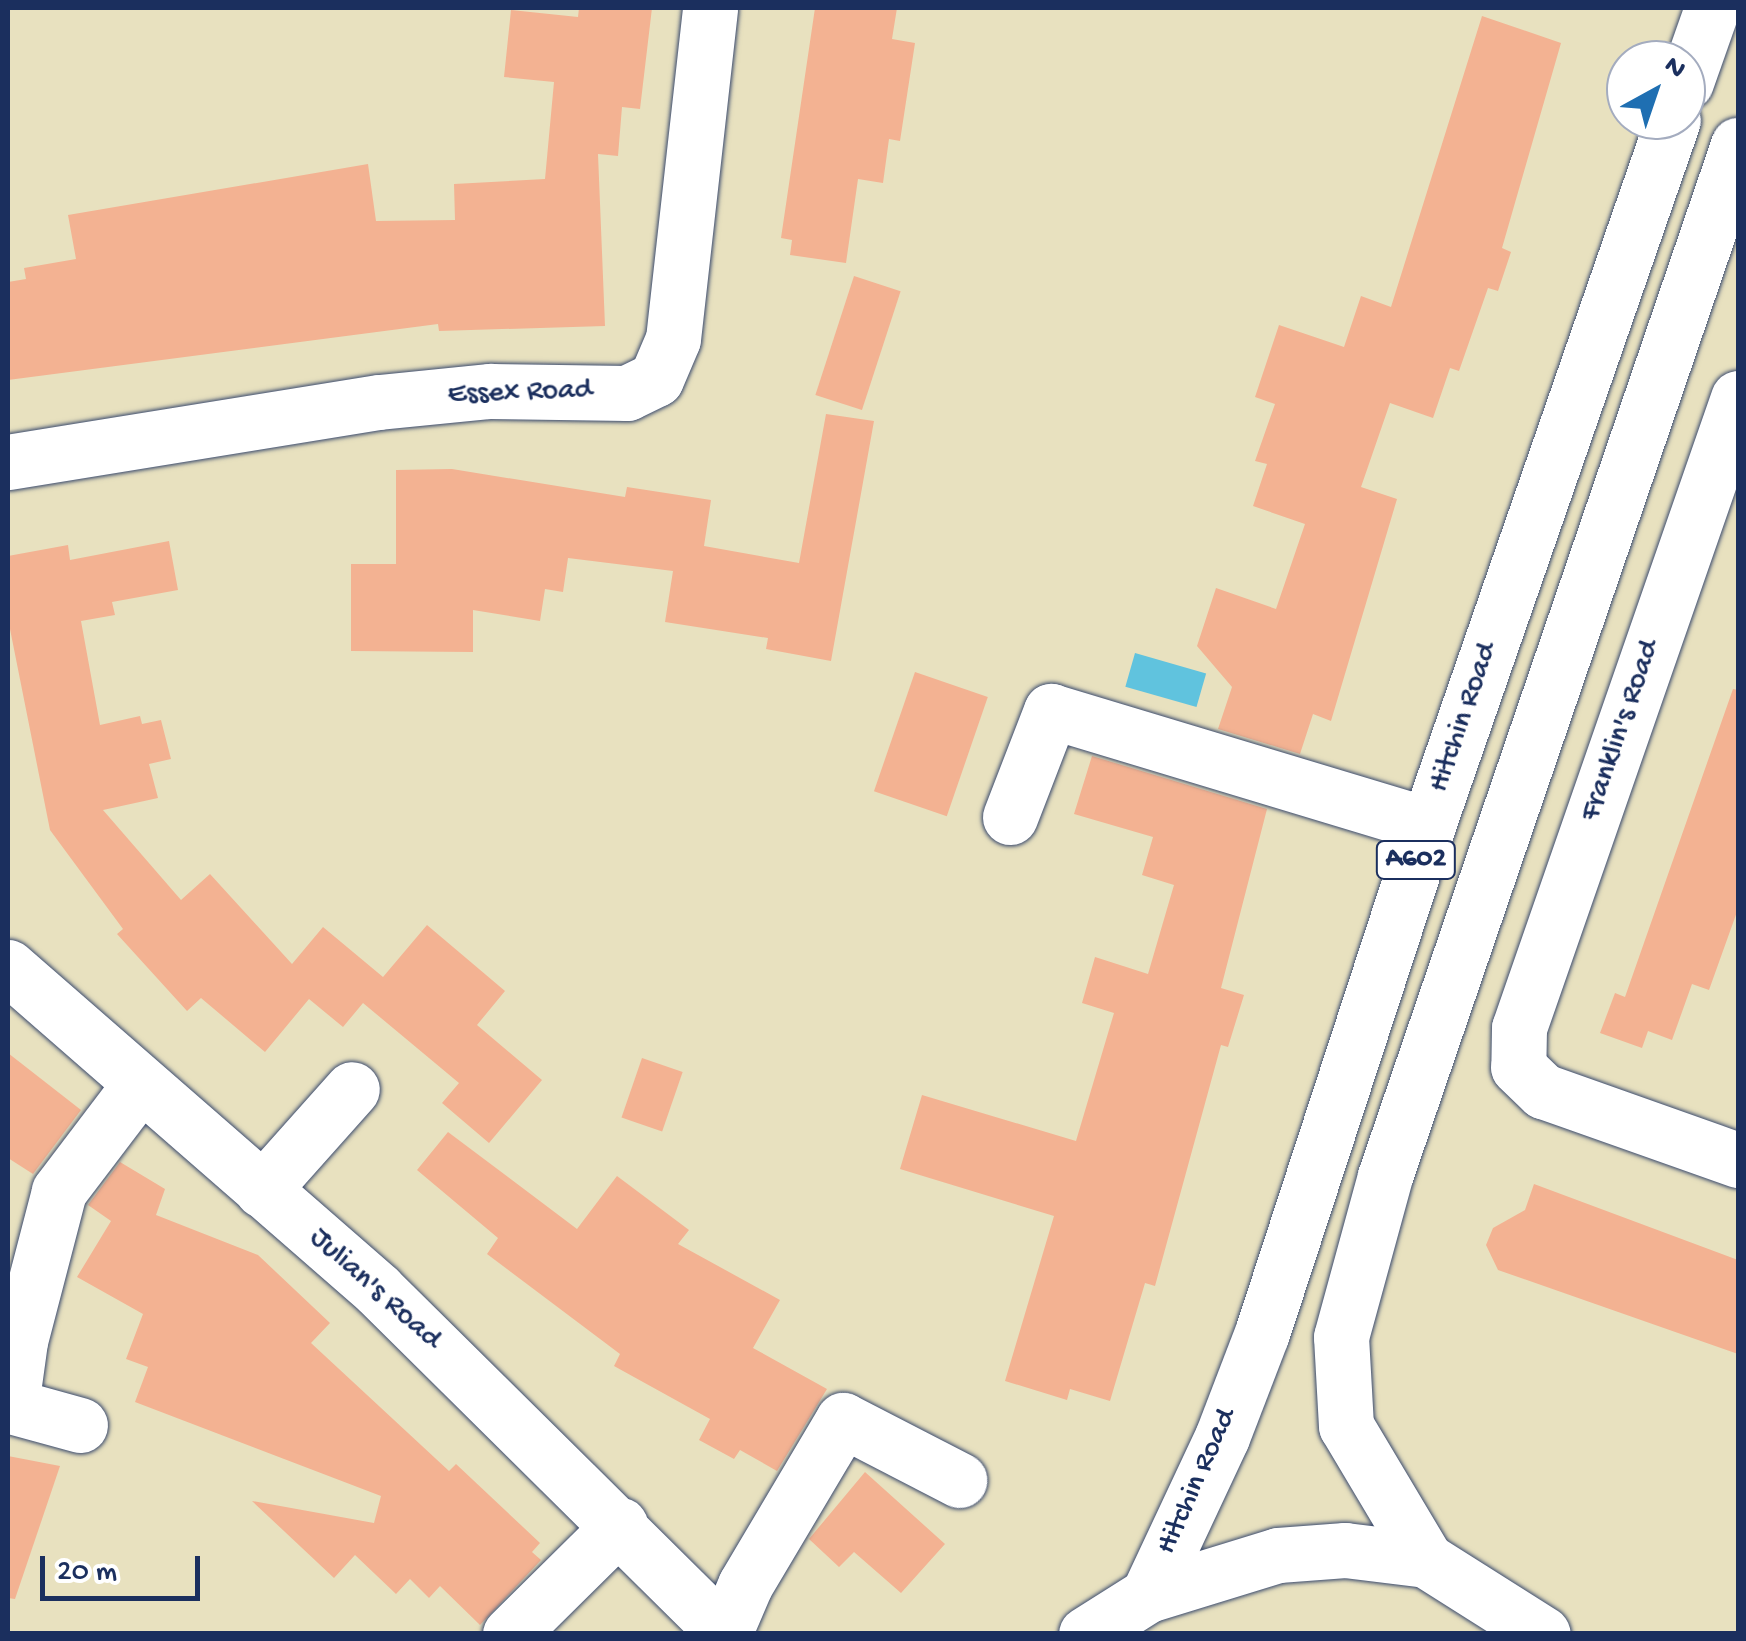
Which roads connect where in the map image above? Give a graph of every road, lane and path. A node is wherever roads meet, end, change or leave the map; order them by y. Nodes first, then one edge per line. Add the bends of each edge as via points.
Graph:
1 (710, 8) edge
2 (1712, 8) edge
3 (1701, 40) edge
4 (1666, 140) edge
5 (1738, 145) edge
6 (1738, 398) edge
7 (8, 462) edge
8 (1010, 817) dead end
9 (1428, 824) junction
10 (8, 967) edge
11 (138, 1087) junction
12 (352, 1088) dead end
13 (1738, 1160) edge
14 (262, 1190) junction
15 (80, 1426) dead end
16 (959, 1480) dead end
17 (620, 1526) junction
18 (1426, 1560) junction
19 (1148, 1595) junction
20 (728, 1633) edge
21 (510, 1634) edge
22 (1086, 1634) edge
23 (1543, 1634) edge

1 - 7 main road, Essex Road via 672,339 656,379 627,392 490,391 378,402
2 - 3 main road
4 - 9 main road, Hitchin Road / A602
5 - 18 main road, A602 via 1385,1176 1341,1337 1346,1426
6 - 13 main road, Franklin's Road via 1519,1028 1518,1067 1542,1091
8 - 9 main road via 1051,712
9 - 19 main road, Hitchin Road / A602 via 1262,1333
10 - 11 main road, Julian's Road
11 - 14 main road, Julian's Road
11 - 15 main road via 59,1190 20,1341 12,1406
12 - 14 main road
14 - 17 main road, Julian's Road via 378,1290
16 - 20 main road via 844,1420 745,1585
17 - 20 main road, Julian's Road
17 - 21 main road
18 - 19 main road, A602 via 1312,1550
18 - 23 main road, A602
19 - 22 main road, A602

